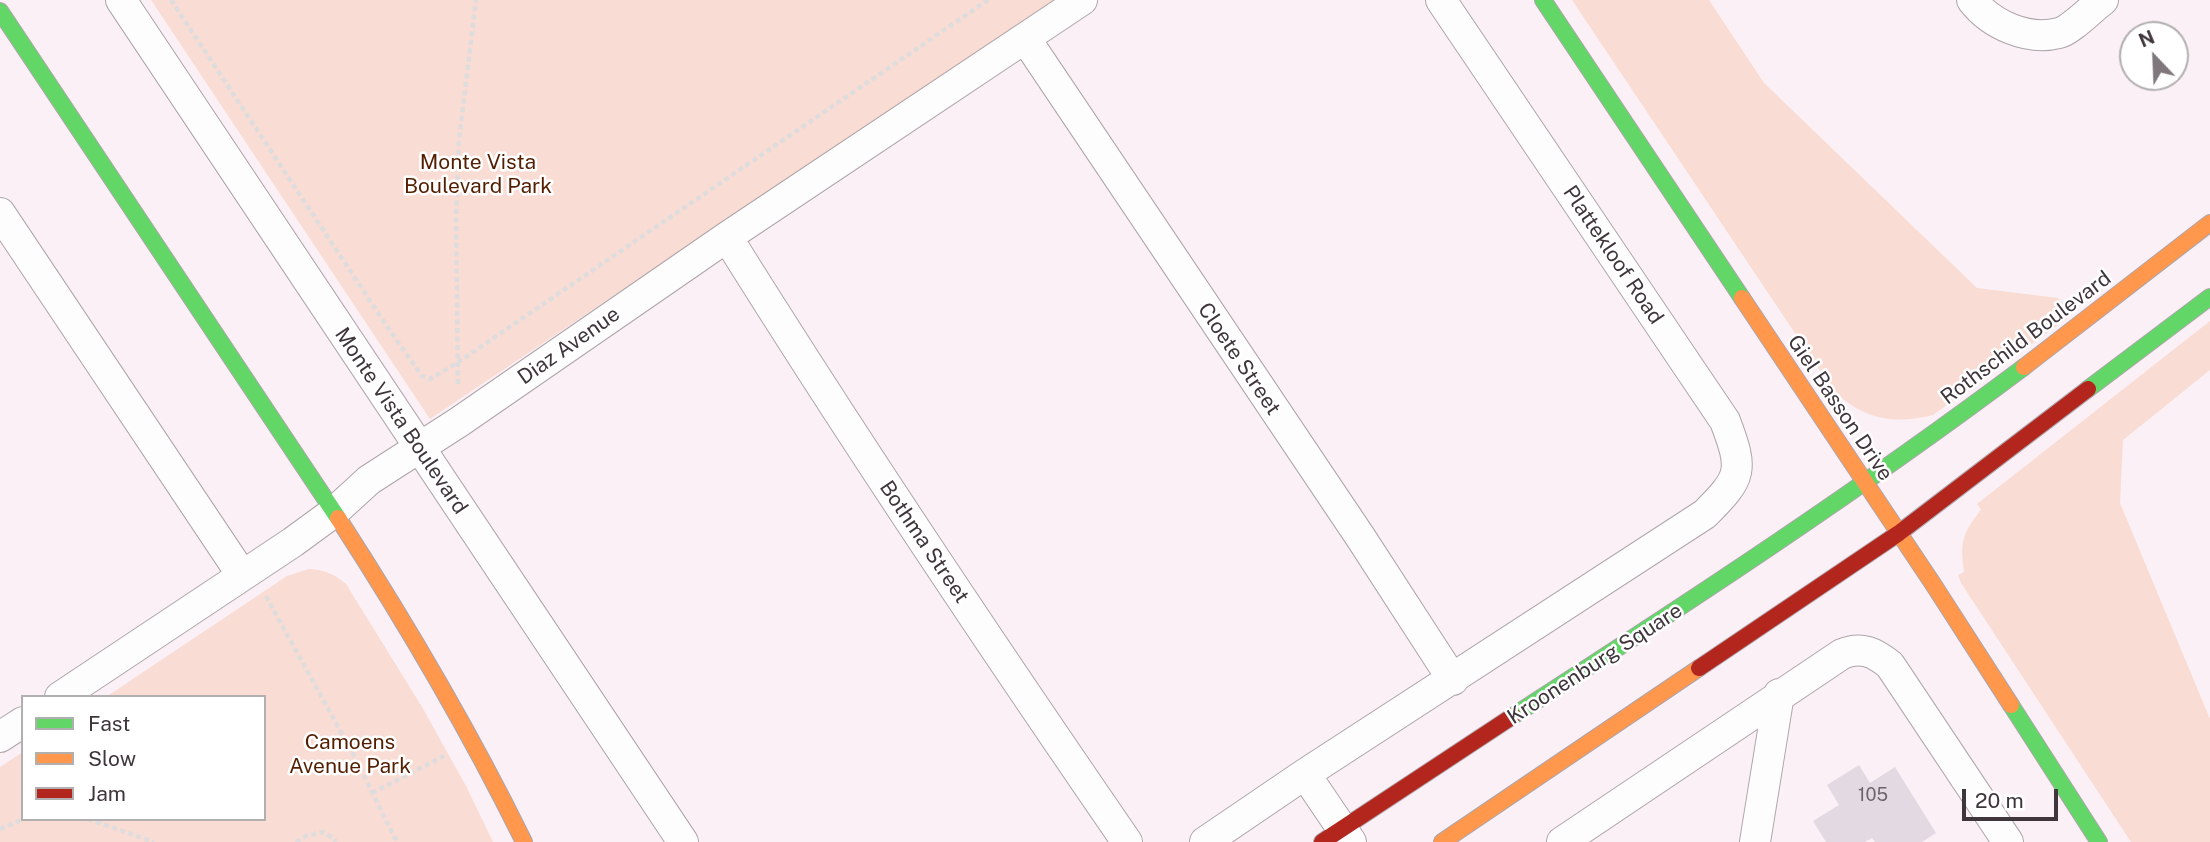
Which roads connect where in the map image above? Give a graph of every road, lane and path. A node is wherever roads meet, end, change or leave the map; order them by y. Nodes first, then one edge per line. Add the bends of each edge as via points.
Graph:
1 (121, 0) edge
2 (171, 0) edge
3 (476, 0) edge
4 (988, 0) edge
5 (1082, 0) edge
6 (1441, 0) edge
7 (1543, 0) edge
8 (1972, 0) edge
9 (2103, 0) edge
10 (0, 11) edge
11 (1025, 38) junction
12 (0, 213) edge
13 (2210, 223) edge
14 (727, 237) junction
15 (2210, 297) edge
16 (457, 363) junction
17 (458, 396) dead end
18 (419, 448) junction
19 (1865, 483) junction
20 (334, 512) junction
21 (1899, 533) junction
22 (242, 575) junction
23 (266, 595) dead end
24 (1453, 680) junction
25 (1779, 694) junction
26 (63, 695) edge
27 (21, 723) edge
28 (0, 737) edge
29 (448, 754) dead end
30 (1305, 774) junction
31 (372, 793) junction
32 (21, 820) edge
33 (94, 821) edge
34 (0, 829) edge
35 (1338, 838) edge
36 (154, 842) edge
37 (296, 842) edge
38 (336, 842) edge
39 (397, 842) edge
40 (524, 842) edge
41 (683, 842) edge
42 (1127, 842) edge
43 (1205, 842) edge
44 (1442, 842) edge
45 (1562, 842) edge
46 (1755, 842) edge
47 (2008, 842) edge
48 (2099, 842) edge

1 - 18 street, Monte Vista Boulevard
2 - 16 path via 422,376 430,379
3 - 16 path via 459,140
4 - 16 path
5 - 11 street, Diaz Avenue
6 - 24 street, Plattekloof Road via 1725,421 1738,468 1730,489 1705,514
7 - 19 street, Giel Basson Drive
8 - 9 street via 1993,20 2014,31 2037,34 2062,33
10 - 20 street
11 - 14 street, Diaz Avenue
11 - 24 street, Cloete Street
12 - 22 street
13 - 19 street, Rothschild Boulevard via 1996,390
14 - 18 street, Diaz Avenue
14 - 42 street, Bothma Street via 810,369
15 - 21 street
16 - 17 path
18 - 20 street, Diaz Avenue via 369,480
18 - 41 street, Monte Vista Boulevard
19 - 21 street, Giel Basson Drive
19 - 35 street, Kroonenburg Square
20 - 22 street, Diaz Avenue
20 - 40 street via 449,695
21 - 44 street
21 - 48 street, Giel Basson Drive
22 - 26 street, Diaz Avenue
23 - 31 path
24 - 30 street
25 - 45 street
25 - 46 street
25 - 47 street via 1851,650 1878,655 1890,665
27 - 28 street
29 - 31 path
30 - 35 street
30 - 43 street
31 - 39 path
32 - 34 path
33 - 36 path
37 - 38 path via 323,832

